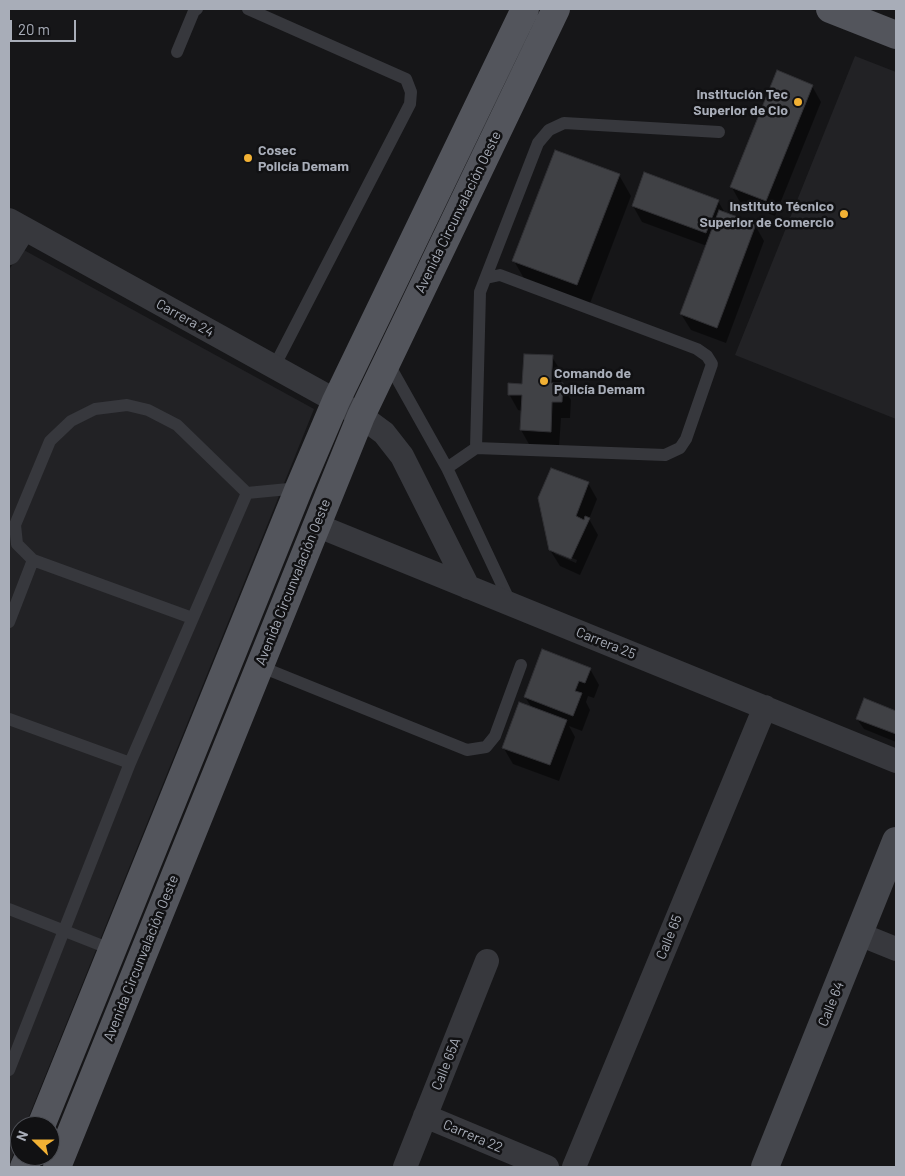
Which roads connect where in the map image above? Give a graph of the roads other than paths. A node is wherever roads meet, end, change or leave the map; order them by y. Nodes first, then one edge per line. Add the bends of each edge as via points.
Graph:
1 (197, 9) edge
2 (248, 9) edge
3 (525, 9) edge
4 (556, 9) edge
5 (830, 9) edge
6 (896, 35) edge
7 (178, 52) dead end
8 (719, 132) dead end
9 (16, 225) edge
10 (9, 253) edge
11 (486, 278) junction
12 (387, 361) junction
13 (274, 367) junction
14 (336, 401) junction
15 (361, 416) junction
16 (476, 448) junction
17 (447, 468) junction
18 (299, 488) junction
19 (247, 493) junction
20 (316, 525) junction
21 (33, 560) junction
22 (468, 588) junction
23 (511, 604) junction
24 (192, 618) junction
25 (9, 622) edge
26 (521, 665) dead end
27 (259, 666) junction
28 (764, 707) junction
29 (9, 718) edge
30 (896, 761) edge
31 (130, 763) junction
32 (896, 841) edge
33 (9, 910) edge
34 (64, 930) junction
35 (859, 934) junction
36 (896, 949) edge
37 (113, 950) junction
38 (487, 960) dead end
39 (9, 1070) edge
40 (45, 1116) edge
41 (426, 1116) junction
42 (57, 1167) edge
43 (405, 1167) edge
44 (547, 1167) edge
45 (574, 1167) edge
46 (765, 1167) edge

1 - 7 lane
2 - 13 lane via 406,79 411,92 410,104
3 - 14 main road, Avenida Circunvalación Oeste
4 - 12 main road, Avenida Circunvalación Oeste
5 - 6 main road
8 - 11 lane via 564,124 549,130 538,143
9 - 10 street
9 - 13 street, Carrera 24
11 - 16 lane via 480,292
11 - 16 lane via 500,275 697,350 712,364 686,439 680,448 665,456
12 - 15 main road, Avenida Circunvalación Oeste
12 - 17 lane
13 - 14 street, Carrera 24
14 - 15 street, Carrera 24
14 - 18 main road, Avenida Circunvalación Oeste
15 - 20 main road, Avenida Circunvalación Oeste
15 - 22 street, Carrera 24 via 384,433 402,456
16 - 17 lane
17 - 23 lane
18 - 19 lane
18 - 37 main road, Avenida Circunvalación Oeste
19 - 21 lane via 176,425 162,417 127,406 94,409 71,421 50,441 15,525 16,544
19 - 24 lane
20 - 22 street, Carrera 25
20 - 27 main road, Avenida Circunvalación Oeste
21 - 24 lane
21 - 25 lane
22 - 23 street, Carrera 25
23 - 28 street, Carrera 25
24 - 31 lane
26 - 27 lane via 495,736 486,747 467,750
27 - 42 main road, Avenida Circunvalación Oeste
28 - 30 street, Carrera 25
28 - 45 street, Calle 65
29 - 31 lane
31 - 34 lane
32 - 35 street, Calle 64
33 - 34 lane
34 - 37 lane
34 - 39 lane
35 - 36 street
35 - 46 street, Calle 64
37 - 40 main road, Avenida Circunvalación Oeste
38 - 41 street, Calle 65A
41 - 43 street, Calle 65A
41 - 44 street, Carrera 22

